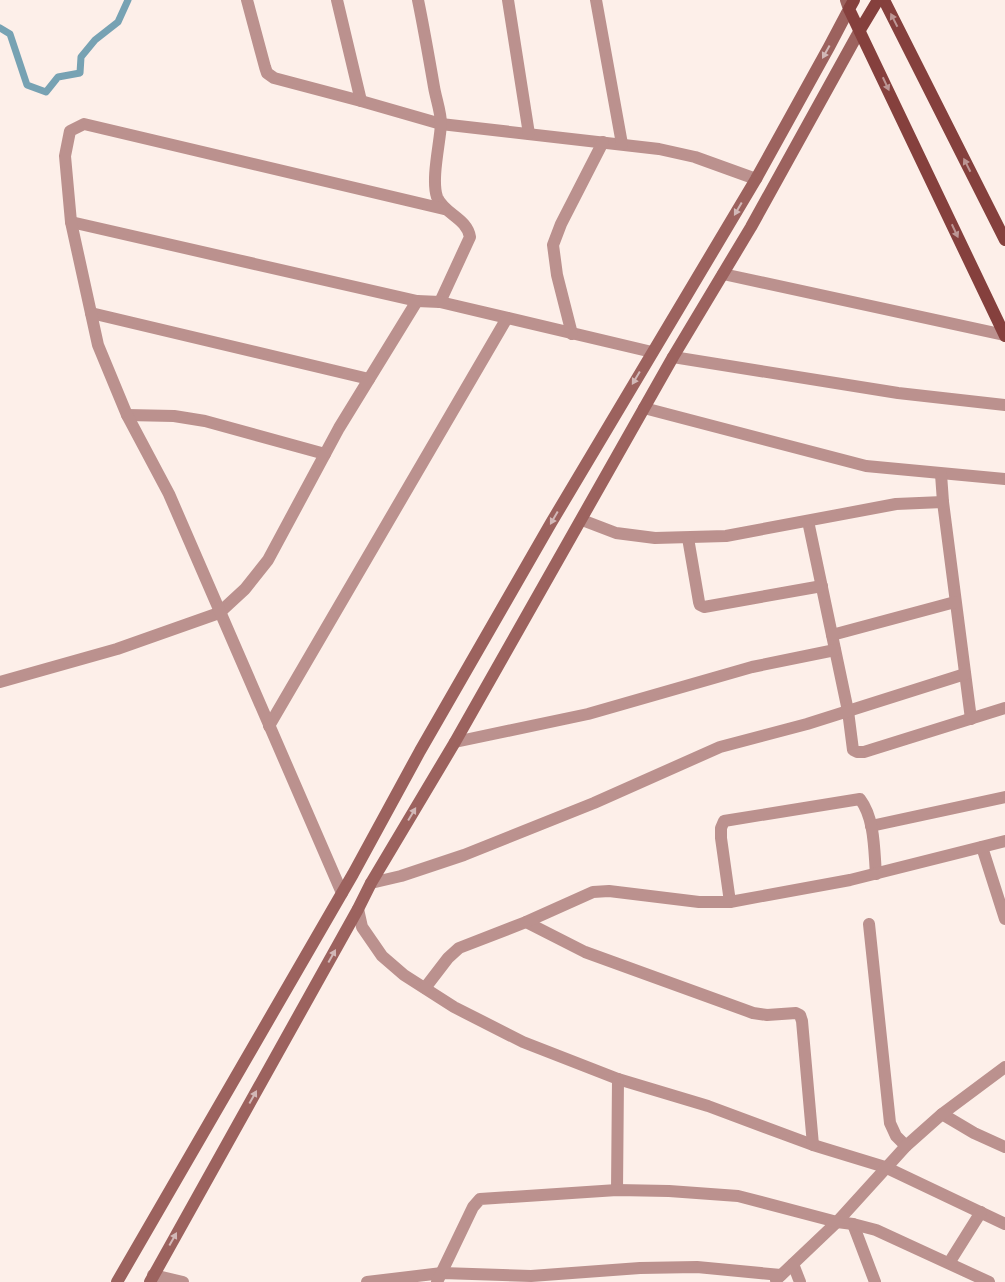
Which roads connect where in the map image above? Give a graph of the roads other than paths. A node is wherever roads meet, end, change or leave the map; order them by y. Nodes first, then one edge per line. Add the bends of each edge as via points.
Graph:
1 (247, 0) edge
2 (337, 0) edge
3 (418, 0) edge
4 (508, 0) edge
5 (596, 0) edge
6 (878, 0) edge
7 (884, 0) edge
8 (850, 3) edge
9 (860, 30) junction
10 (362, 101) junction
11 (441, 124) junction
12 (529, 134) junction
13 (603, 142) junction
14 (622, 144) junction
15 (756, 179) junction
16 (444, 208) junction
17 (72, 222) junction
18 (1005, 240) edge
19 (723, 274) junction
20 (417, 301) junction
21 (440, 302) junction
22 (91, 312) junction
23 (507, 318) junction
24 (572, 334) junction
25 (1005, 335) edge
26 (652, 352) junction
27 (673, 357) junction
28 (369, 379) junction
29 (1005, 405) edge
30 (644, 408) junction
31 (128, 415) junction
32 (325, 454) junction
33 (941, 474) junction
34 (1005, 479) edge
35 (943, 502) junction
36 (582, 520) junction
37 (808, 521) junction
38 (688, 538) junction
39 (822, 586) junction
40 (955, 602) junction
41 (219, 613) junction
42 (832, 635) junction
43 (835, 650) junction
44 (965, 674) junction
45 (0, 682) edge
46 (1005, 708) edge
47 (848, 711) junction
48 (971, 719) junction
49 (269, 726) junction
50 (455, 742) junction
51 (1005, 797) edge
52 (871, 826) junction
53 (1005, 841) edge
54 (982, 847) junction
55 (876, 874) junction
56 (370, 883) junction
57 (342, 893) junction
58 (730, 902) junction
59 (358, 909) junction
60 (1005, 919) edge
61 (526, 922) junction
62 (869, 924) dead end
63 (425, 988) junction
64 (1004, 1068) edge
65 (618, 1078) junction
66 (942, 1114) junction
67 (813, 1145) junction
68 (906, 1146) junction
69 (1005, 1147) edge
70 (885, 1167) junction
71 (618, 1190) junction
72 (981, 1212) junction
73 (837, 1222) junction
74 (853, 1224) junction
75 (1005, 1224) edge
76 (949, 1263) junction
77 (793, 1264) junction
78 (577, 1277) edge
79 (152, 1278) edge
80 (439, 1278) edge
81 (493, 1278) edge
82 (777, 1279) edge
83 (117, 1282) edge
84 (183, 1282) edge
85 (367, 1282) edge
86 (800, 1282) edge
87 (875, 1282) edge
88 (989, 1282) edge

1 - 10 street via 267,73 274,78
2 - 10 street
3 - 11 street
4 - 12 street
5 - 14 street
6 - 9 main road
18 -> 7 main road
8 - 9 main road
8 -> 15 main road
9 - 19 main road
9 -> 25 main road
10 - 11 street
11 - 12 street
11 - 16 street via 435,188
12 - 13 street
13 - 14 street
13 - 24 street via 553,245 556,275
14 - 15 street via 695,157
15 -> 26 main road
16 - 17 street via 84,124 70,131 65,156
16 - 21 street via 465,225 470,237
17 - 20 street
17 - 22 street
19 - 25 street
19 - 27 main road
20 - 21 street
20 - 28 street
21 - 23 street
22 - 28 street
22 - 31 street via 98,345
23 - 24 street
23 - 49 street
24 - 26 street
26 -> 57 main road via 420,751
27 - 29 street via 898,393
27 - 30 main road
28 - 32 street
30 - 33 street via 866,466
30 - 36 main road
31 - 32 street via 174,416 205,422
31 - 41 street via 169,494
32 - 41 street via 268,560 245,590
33 - 34 street
33 - 35 street
35 - 37 street via 896,504
35 - 40 street
36 - 38 street via 616,533
36 - 50 main road
37 - 38 street via 726,536
37 - 39 street
38 - 39 street via 699,602 704,607
39 - 42 street
40 - 42 street
40 - 44 street
41 - 45 street via 117,649
41 - 49 street
42 - 43 street
43 - 47 street
43 - 50 street via 752,667 588,714
44 - 47 street
44 - 48 street
46 - 48 street
47 - 48 street via 853,750 857,752
47 - 56 street via 720,747 594,803 464,855
49 - 57 street
56 -> 50 main road
51 - 52 street
52 - 55 street
52 - 58 street via 860,799 724,820 721,838
53 - 54 street
54 - 55 street
54 - 60 street
55 - 58 street
56 - 59 main road
57 - 83 main road
58 - 61 street via 593,892
59 - 63 street via 362,927 382,956
79 -> 59 main road
61 - 63 street via 459,948
61 - 67 street via 585,952 753,1013 800,1015
62 - 68 street via 890,1123
63 - 65 street via 454,1007 523,1042
64 - 66 street
65 - 67 street via 708,1106
65 - 71 street
66 - 68 street
66 - 69 street
67 - 70 street
68 - 70 street
70 - 72 street
70 - 73 street
71 - 73 street via 738,1196
71 - 80 street via 480,1199 473,1207
72 - 75 street
72 - 76 street
73 - 74 street
73 - 77 street
74 - 76 street via 876,1230
74 - 87 street
76 - 88 street
77 - 82 street
77 - 86 street
78 - 81 street
78 - 82 street via 640,1268 697,1267
79 - 84 street
80 - 81 street
80 - 85 street

